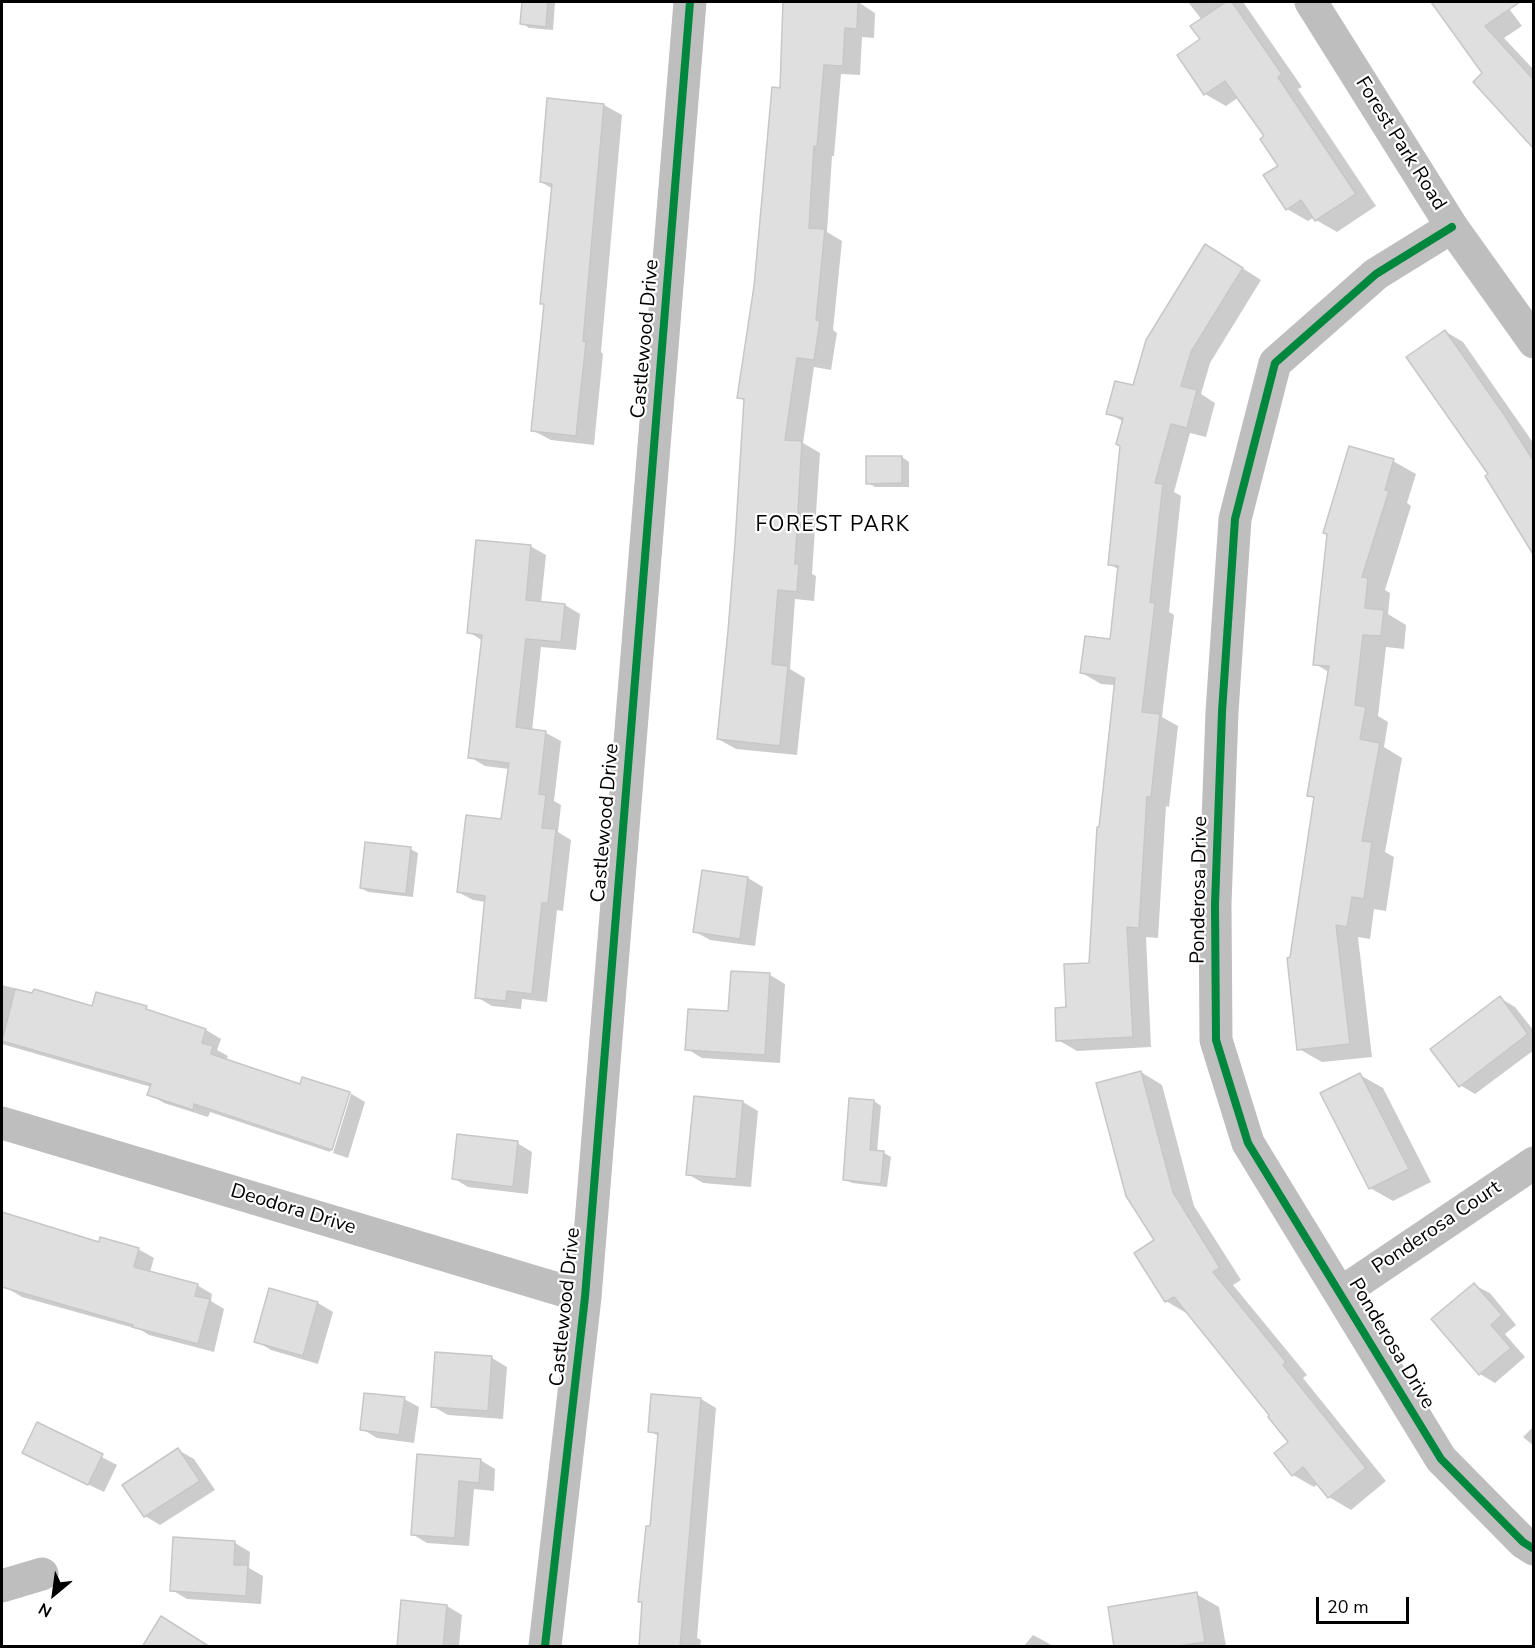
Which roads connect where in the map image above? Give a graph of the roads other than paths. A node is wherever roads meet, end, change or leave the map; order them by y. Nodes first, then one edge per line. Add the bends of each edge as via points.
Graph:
1 (690, 2) edge
2 (1311, 2) edge
3 (1452, 227) junction
4 (1533, 342) edge
5 (2, 1123) edge
6 (1533, 1163) edge
7 (1341, 1293) junction
8 (585, 1297) junction
9 (1533, 1549) edge
10 (42, 1574) dead end
11 (2, 1586) edge
12 (545, 1647) edge

1 - 8 street, Castlewood Drive
2 - 3 street, Forest Park Road
3 - 4 street, Forest Park Road
3 - 7 street, Ponderosa Drive via 1376,274 1275,363 1235,519 1222,712 1215,904 1216,1040 1248,1143
5 - 8 street, Deodora Drive
6 - 7 street, Ponderosa Court
7 - 9 street, Ponderosa Drive via 1441,1459
8 - 12 street, Castlewood Drive
10 - 11 street

